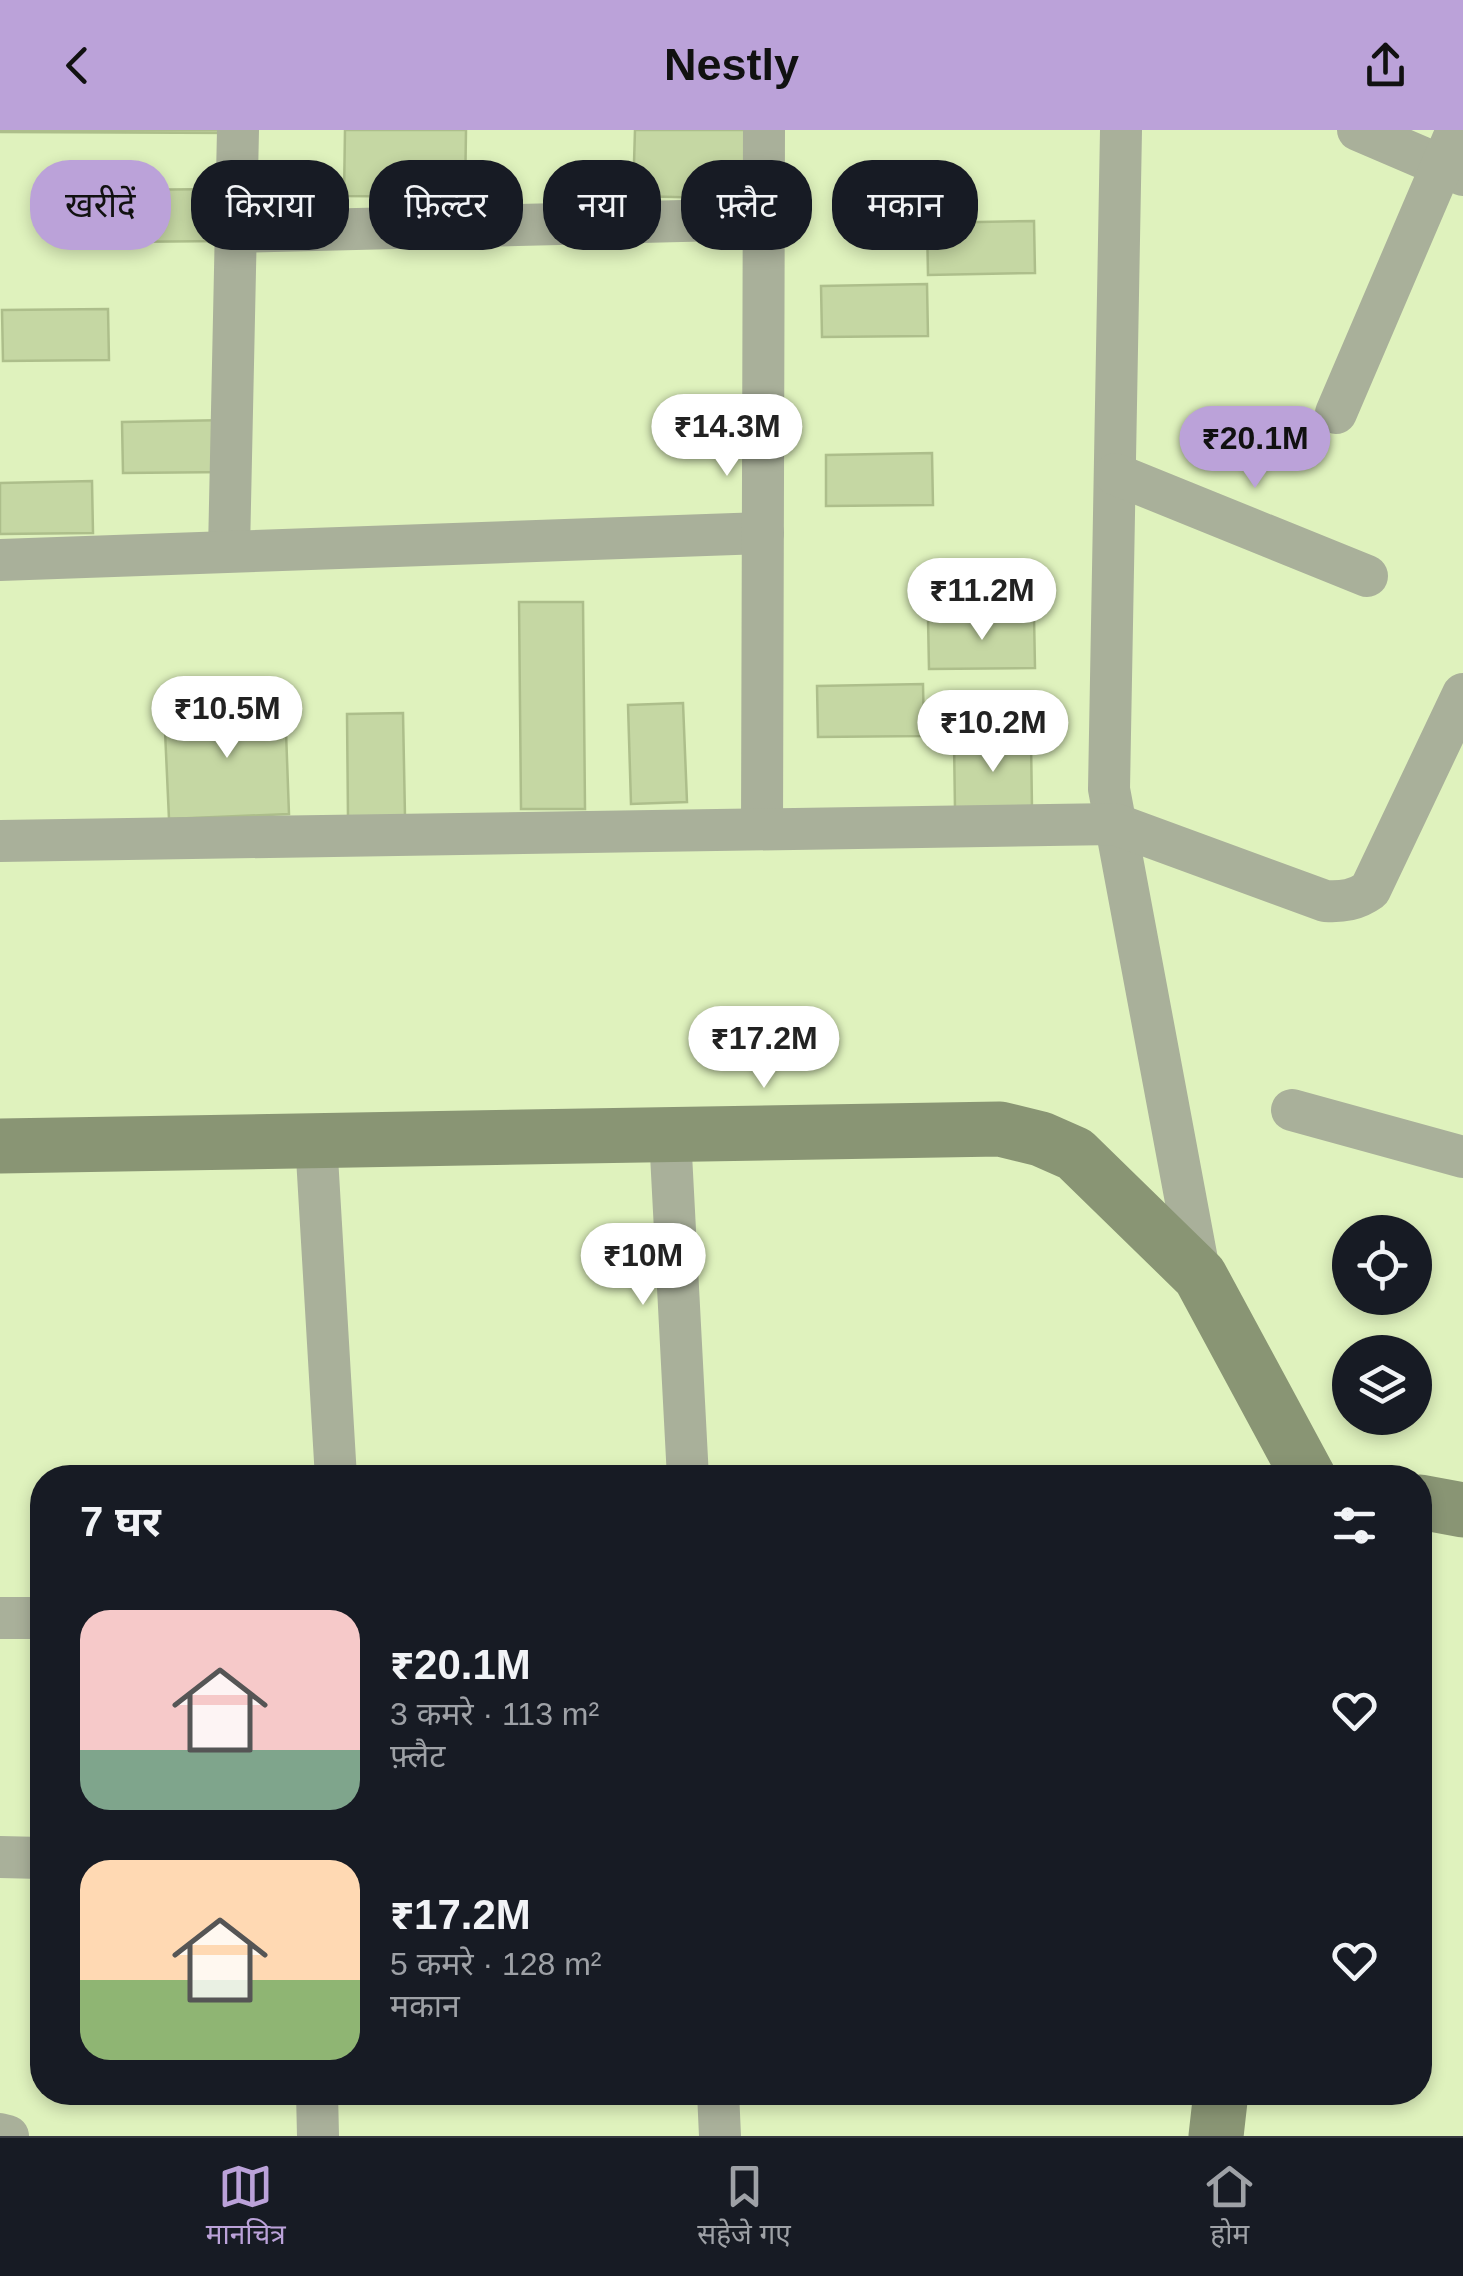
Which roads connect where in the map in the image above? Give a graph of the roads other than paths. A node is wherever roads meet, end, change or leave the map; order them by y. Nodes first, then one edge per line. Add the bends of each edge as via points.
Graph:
1 (238, 130) edge
2 (764, 130) edge
3 (1121, 130) edge
4 (1358, 130) edge
5 (1454, 157) edge
6 (237, 160) edge
7 (764, 160) edge
8 (681, 222) edge
9 (349, 229) edge
10 (236, 250) edge
11 (764, 250) edge
12 (1336, 414) dead end
13 (1115, 474) junction
14 (763, 533) junction
15 (229, 552) junction
16 (0, 560) edge
17 (1368, 576) dead end
18 (1463, 694) edge
19 (1114, 824) junction
20 (762, 829) junction
21 (0, 840) edge
22 (1292, 1110) dead end
23 (670, 1135) junction
24 (316, 1140) junction
25 (0, 1146) edge
26 (1463, 1157) edge
27 (1200, 1276) junction
28 (335, 1465) edge
29 (687, 1465) edge
30 (1302, 1465) edge
31 (1432, 1504) edge
32 (1463, 1510) edge
33 (0, 1618) edge
34 (30, 1618) edge
35 (0, 1857) edge
36 (30, 1858) edge
37 (317, 2105) edge
38 (719, 2105) edge
39 (1220, 2105) edge
40 (0, 2134) edge
41 (8, 2136) edge
42 (318, 2136) edge
43 (720, 2136) edge
44 (1216, 2136) edge

1 - 6 street
2 - 7 street
3 - 13 street
4 - 5 street
5 - 12 street
8 - 9 street
10 - 15 street
11 - 14 street
13 - 17 street
13 - 19 street via 1109,789
14 - 15 street
14 - 20 street
15 - 16 street
18 - 19 street via 1370,890 1358,898 1325,901
19 - 20 street
19 - 27 street
20 - 21 street
22 - 26 street
23 - 24 street
23 - 27 street via 1000,1130 1041,1138 1075,1154
23 - 29 street
24 - 25 street
24 - 28 street
27 - 30 street
31 - 32 street
33 - 34 street
35 - 36 street
37 - 42 street
38 - 43 street
39 - 44 street
40 - 41 street

